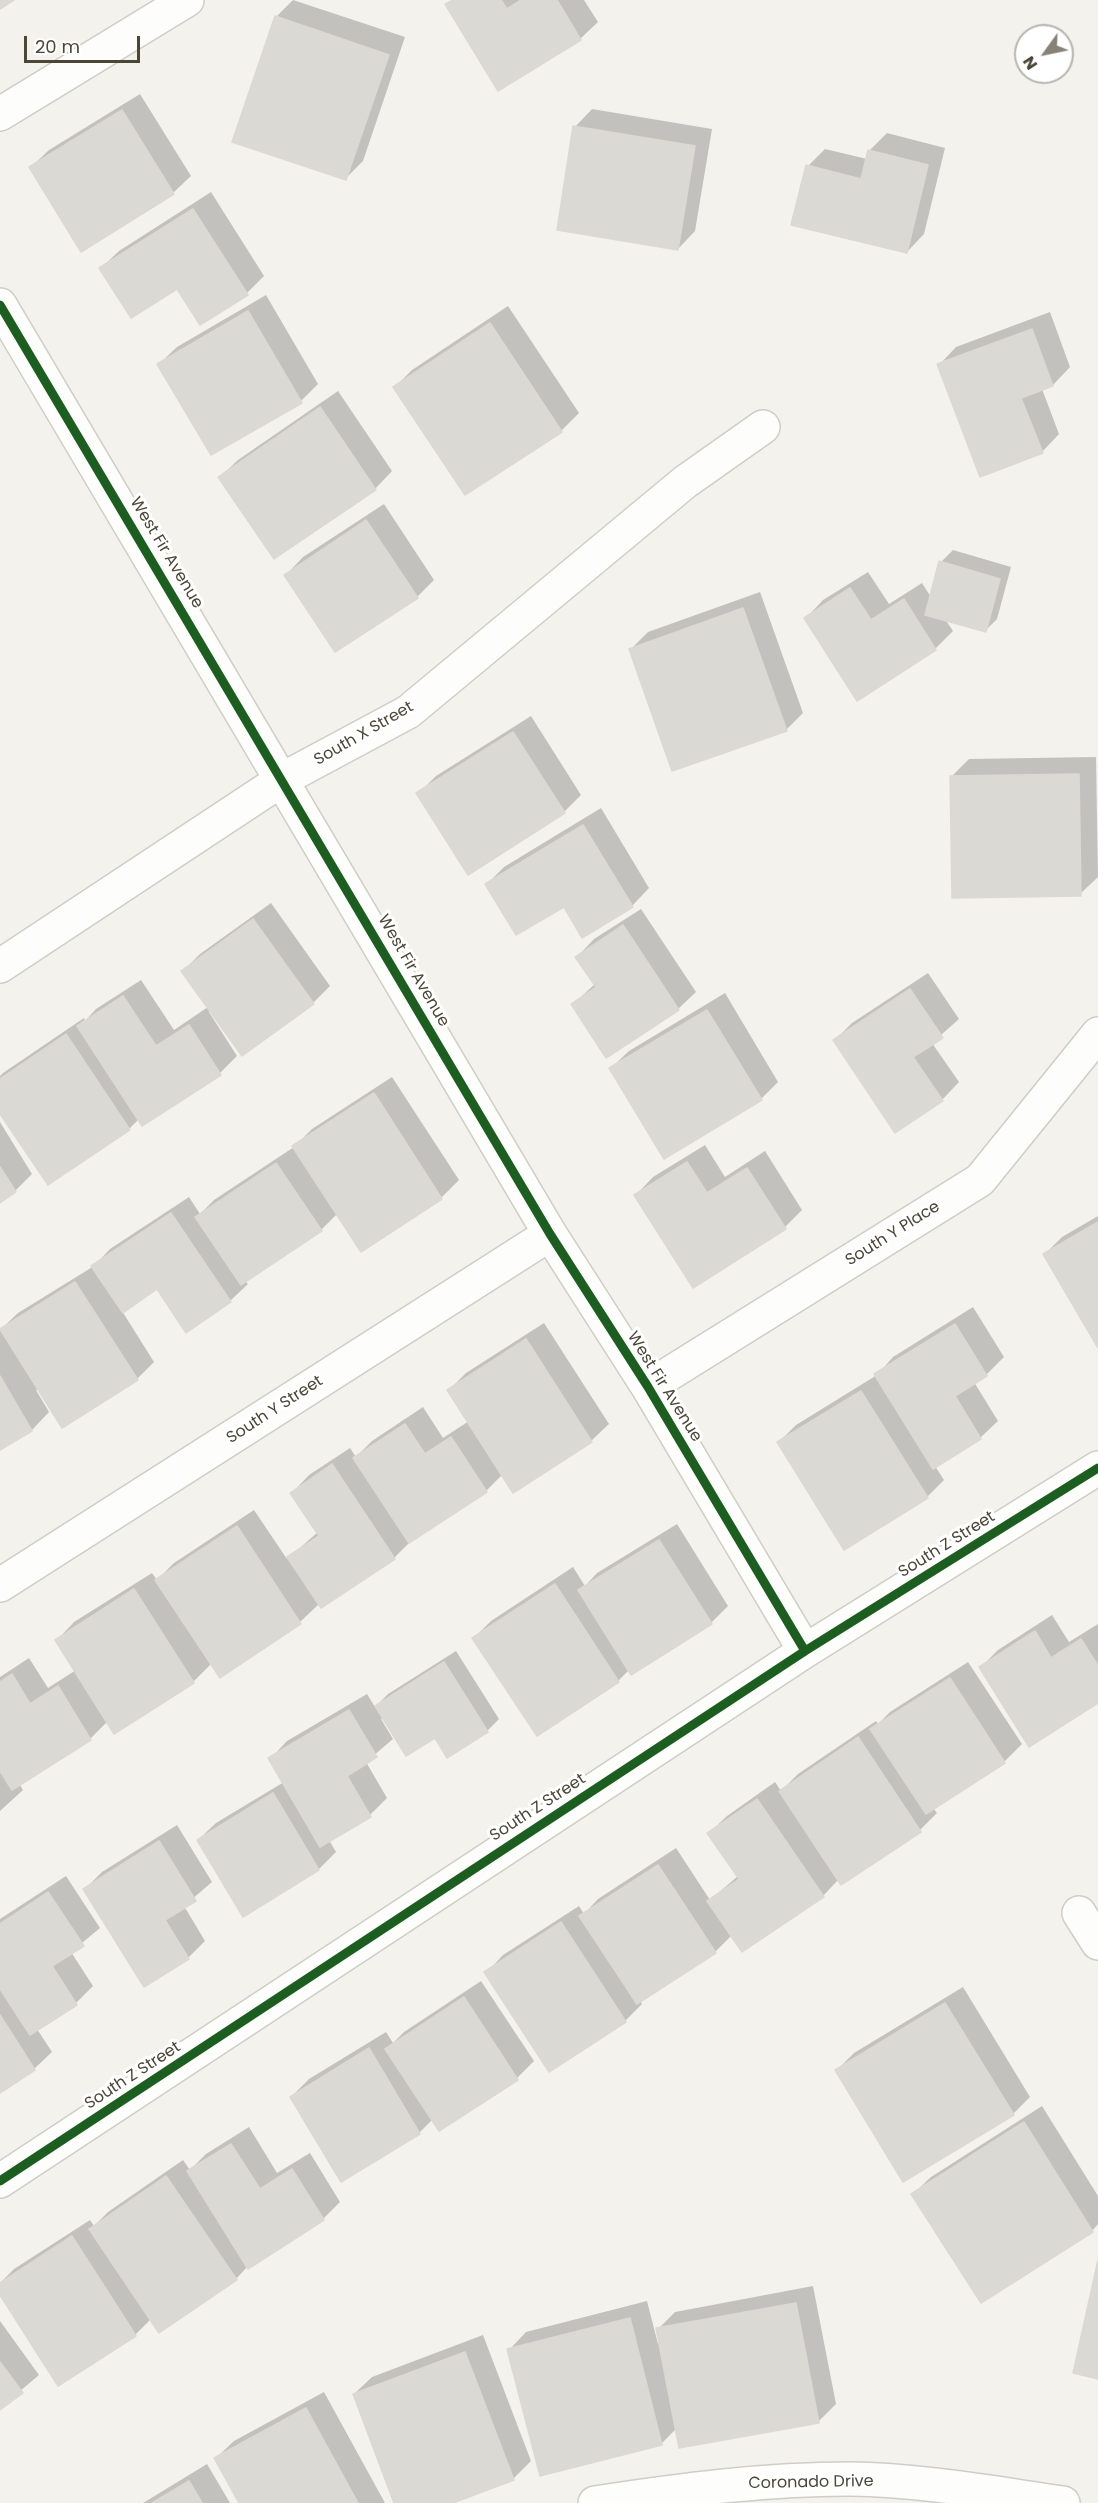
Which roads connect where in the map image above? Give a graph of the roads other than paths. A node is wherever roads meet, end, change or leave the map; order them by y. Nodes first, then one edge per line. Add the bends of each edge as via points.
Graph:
1 (187, 0) edge
2 (0, 114) edge
3 (0, 305) edge
4 (764, 427) dead end
5 (283, 779) junction
6 (0, 966) edge
7 (1098, 1034) edge
8 (550, 1234) junction
9 (648, 1387) junction
10 (1098, 1468) edge
11 (0, 1585) edge
12 (805, 1651) junction
13 (1079, 1913) dead end
14 (1098, 1942) edge
15 (0, 2181) edge
16 (952, 2495) edge
17 (595, 2503) edge
18 (1063, 2503) edge

1 - 2 street
3 - 5 street, West Fir Avenue
4 - 5 street, South X Street via 685,483 408,712
5 - 6 street, South X Street
5 - 8 street, West Fir Avenue
7 - 9 street, South Y Place via 980,1180
8 - 9 street, West Fir Avenue
8 - 11 street, South Y Street
9 - 12 street, West Fir Avenue
10 - 12 street, South Z Street
12 - 15 street, South Z Street
13 - 14 street
16 - 17 street, Coronado Drive via 851,2479 719,2485
16 - 18 street, Coronado Drive

